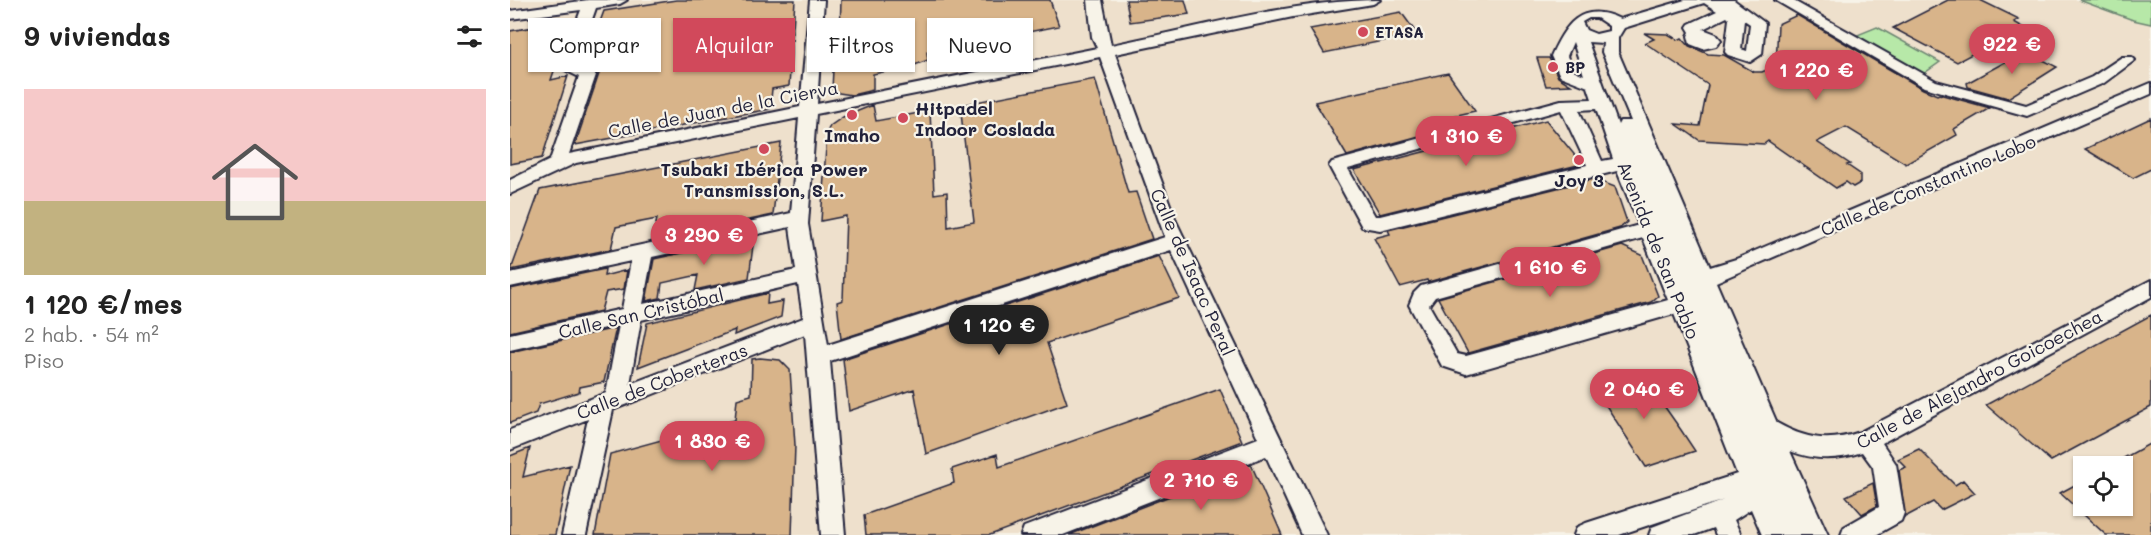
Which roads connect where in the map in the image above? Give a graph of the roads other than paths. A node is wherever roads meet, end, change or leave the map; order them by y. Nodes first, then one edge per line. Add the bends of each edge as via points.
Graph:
1 (620, 0) edge
2 (817, 0) edge
3 (1095, 0) edge
4 (1373, 0) edge
5 (1700, 0) edge
6 (1708, 0) edge
7 (1782, 0) edge
8 (590, 4) junction
9 (1726, 6) edge
10 (510, 15) edge
11 (1580, 16) edge
12 (1608, 33) junction
13 (1699, 34) dead end
14 (1105, 51) junction
15 (2127, 60) dead end
16 (2151, 88) edge
17 (1603, 104) junction
18 (1569, 105) junction
19 (807, 113) junction
20 (557, 163) junction
21 (1623, 164) junction
22 (1597, 168) junction
23 (510, 188) edge
24 (800, 218) junction
25 (1650, 229) junction
26 (1176, 241) junction
27 (643, 251) junction
28 (807, 275) junction
29 (1702, 275) junction
30 (510, 280) edge
31 (2151, 288) edge
32 (1680, 304) junction
33 (631, 315) junction
34 (814, 322) junction
35 (510, 342) edge
36 (819, 356) junction
37 (610, 401) junction
38 (1769, 430) junction
39 (510, 440) edge
40 (1868, 440) junction
41 (1270, 444) junction
42 (1746, 482) junction
43 (1724, 525) edge
44 (574, 535) edge
45 (833, 535) edge
46 (1033, 535) edge
47 (1315, 535) edge
48 (1586, 535) edge
49 (1661, 535) edge
50 (1774, 535) edge
51 (1796, 535) edge
52 (1816, 535) edge
53 (1853, 535) edge

1 - 8 street
2 - 19 street
3 - 14 street, Calle de Isaac Peral
4 - 14 street, Calle de Juan de la Cierva
5 - 12 street
6 - 9 street
7 - 15 street via 1930,84 2027,111 2098,80
8 - 10 street
8 - 20 street via 567,67 588,75
9 - 13 street via 1696,24
11 - 12 street via 1608,17
11 - 12 street via 1584,36
11 - 17 street, Avenida de San Pablo
12 - 29 street, Avenida de San Pablo via 1610,52
12 - 51 street, Avenida de San Pablo via 1650,189
14 - 19 street, Calle de Juan de la Cierva
14 - 26 street, Calle de Isaac Peral
16 - 29 street, Calle de Constantino Lobo via 1719,274
17 - 18 street
17 - 21 street, Avenida de San Pablo
18 - 22 street
18 - 22 street via 1338,166 1369,222 1380,223
19 - 20 street, Calle de Juan de la Cierva
19 - 24 street
20 - 23 street, Calle de Juan de la Cierva
21 - 22 street
21 - 25 street, Avenida de San Pablo
24 - 27 street
24 - 28 street
25 - 32 street, Avenida de San Pablo
25 - 32 street via 1428,291 1419,305 1450,360 1466,365
26 - 36 street
26 - 41 street, Calle de Isaac Peral
27 - 30 street
27 - 33 street
28 - 33 street, Calle San Cristóbal
28 - 34 street
29 - 38 street, Avenida de San Pablo
31 - 40 street, Calle de Alejandro Goicoechea
32 - 42 street, Avenida de San Pablo
33 - 35 street, Calle San Cristóbal
33 - 37 street
34 - 36 street
34 - 37 street, Calle de Coberteras
36 - 45 street
37 - 39 street, Calle de Coberteras
37 - 44 street
38 - 40 street, Calle de Alejandro Goicoechea via 1806,448 1845,448
38 - 52 street, Avenida de San Pablo
40 - 53 street via 1884,464 1892,513
41 - 46 street
41 - 47 street, Calle de Isaac Peral
42 - 43 street via 1742,503
42 - 48 street
42 - 50 street, Avenida de San Pablo
43 - 49 street

